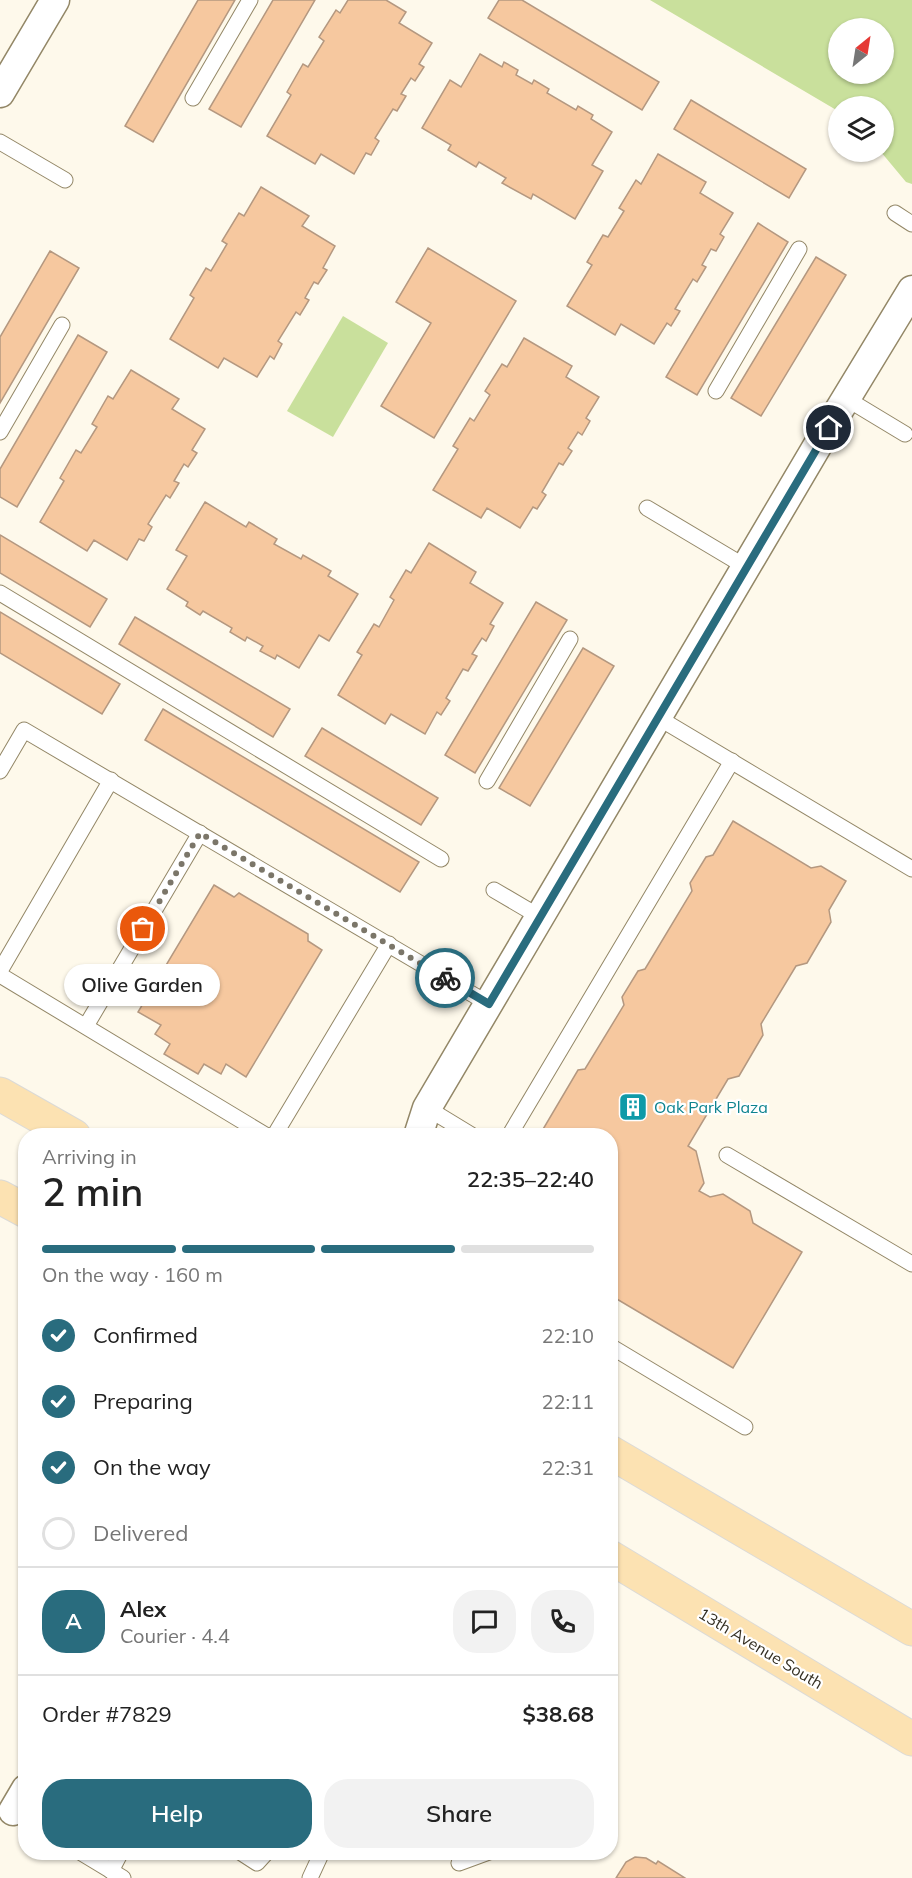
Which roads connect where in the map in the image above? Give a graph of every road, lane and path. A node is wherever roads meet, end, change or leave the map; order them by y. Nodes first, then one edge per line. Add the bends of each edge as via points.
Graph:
1 (55, 0) edge
2 (250, 0) edge
3 (0, 93) edge
4 (194, 98) dead end
5 (0, 142) edge
6 (65, 180) dead end
7 (895, 213) dead end
8 (912, 224) edge
9 (799, 249) dead end
10 (908, 307) edge
11 (62, 325) dead end
12 (716, 391) dead end
13 (847, 399) junction
14 (0, 432) edge
15 (905, 434) dead end
16 (647, 508) dead end
17 (746, 567) junction
18 (0, 593) edge
19 (570, 639) dead end
20 (657, 717) junction
21 (732, 761) junction
22 (0, 771) edge
23 (111, 780) junction
24 (487, 781) dead end
25 (200, 833) junction
26 (441, 859) dead end
27 (912, 869) edge
28 (494, 890) dead end
29 (540, 917) junction
30 (389, 944) junction
31 (0, 973) edge
32 (489, 1004) junction
33 (87, 1026) junction
34 (0, 1094) edge
35 (427, 1108) junction
36 (60, 1128) edge
37 (254, 1128) edge
38 (279, 1128) edge
39 (407, 1128) edge
40 (421, 1128) edge
41 (459, 1128) edge
42 (513, 1128) edge
43 (727, 1155) dead end
44 (0, 1197) edge
45 (18, 1207) edge
46 (912, 1264) edge
47 (618, 1351) edge
48 (746, 1427) dead end
49 (618, 1457) edge
50 (618, 1562) edge
51 (912, 1629) edge
52 (912, 1739) edge
53 (93, 1860) edge
54 (318, 1860) edge
55 (467, 1860) edge
56 (459, 1863) dead end
57 (117, 1874) edge
58 (310, 1878) edge

1 - 3 street
2 - 4 lane
5 - 6 lane
7 - 8 lane
9 - 12 lane
10 - 13 street
11 - 14 lane
13 - 15 lane
13 - 17 street
16 - 17 lane
17 - 20 street
18 - 26 lane
19 - 24 lane
20 - 21 lane
20 - 29 street
21 - 27 lane
21 - 42 lane
22 - 23 lane via 24,730
23 - 25 lane
23 - 31 lane
25 - 30 lane
25 - 33 lane
28 - 29 lane
29 - 32 street
30 - 32 lane
30 - 38 lane
31 - 33 lane
32 - 35 street
33 - 37 lane
34 - 36 main road
35 - 39 street
35 - 40 street
35 - 41 lane
43 - 46 lane
44 - 45 main road
47 - 48 lane
49 - 51 main road
50 - 52 main road, 13th Avenue South
53 - 57 lane
54 - 58 lane
55 - 56 lane

